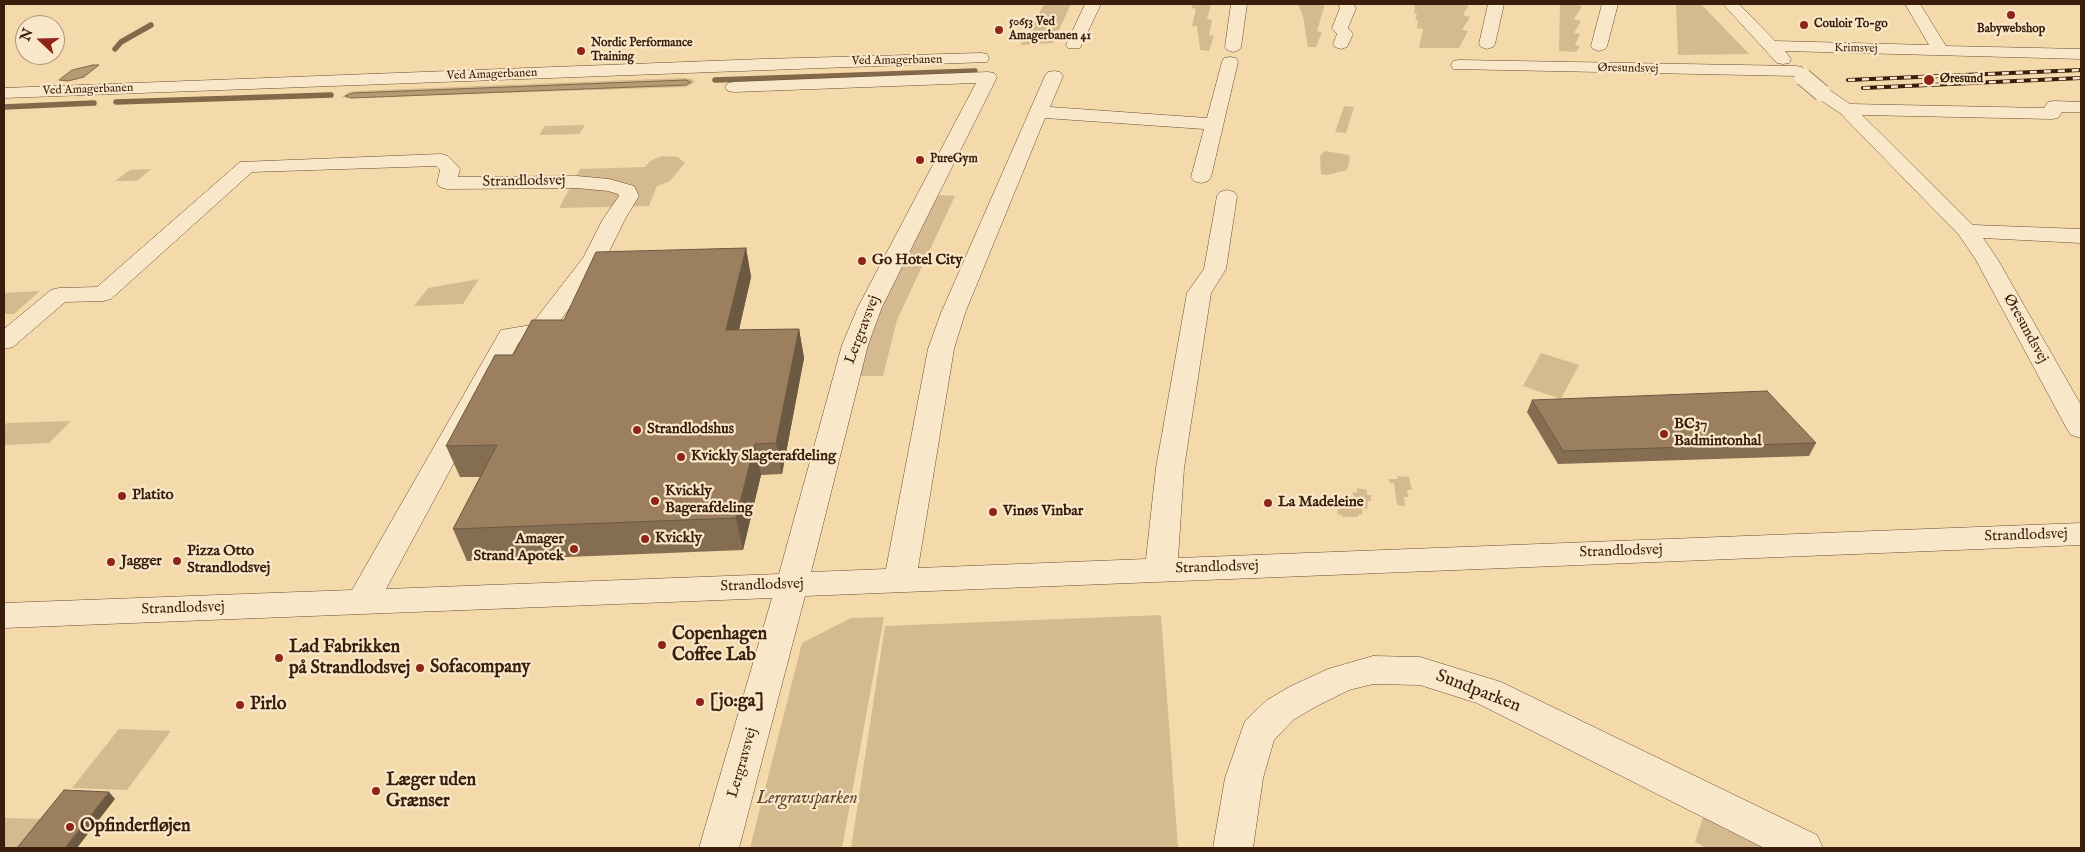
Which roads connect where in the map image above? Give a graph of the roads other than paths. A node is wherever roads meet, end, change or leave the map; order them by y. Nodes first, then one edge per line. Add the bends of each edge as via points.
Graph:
1 (1093, 4) edge
2 (1240, 4) edge
3 (1346, 4) edge
4 (1496, 4) edge
5 (1610, 4) edge
6 (1731, 4) edge
7 (1913, 4) edge
8 (1341, 44) dead end
9 (1488, 44) dead end
10 (1074, 45) dead end
11 (1599, 46) dead end
12 (1775, 46) junction
13 (1941, 51) junction
14 (2081, 54) edge
15 (981, 58) dead end
16 (1459, 66) dead end
17 (1804, 74) junction
18 (1054, 76) dead end
19 (734, 87) dead end
20 (4, 93) edge
21 (1834, 99) junction
22 (2054, 106) junction
23 (2081, 107) edge
24 (1039, 112) junction
25 (1215, 124) junction
26 (2081, 125) edge
27 (1201, 177) dead end
28 (1227, 196) dead end
29 (1967, 231) junction
30 (2081, 236) edge
31 (4, 342) edge
32 (2081, 429) edge
33 (2081, 534) edge
34 (1161, 570) junction
35 (900, 581) junction
36 (792, 585) junction
37 (362, 602) junction
38 (4, 616) edge
39 (719, 848) edge
40 (1233, 848) edge
41 (1802, 848) edge

1 - 10 street
2 - 25 street
3 - 8 street via 1348,8 1340,28 1345,34
4 - 9 street
5 - 11 street
6 - 12 street, Øresundsvej
7 - 13 street
12 - 13 street, Krimsvej
12 - 17 street, Øresundsvej via 1794,56
13 - 14 street, Krimsvej
15 - 20 street, Ved Amagerbanen
16 - 17 street, Øresundsvej
17 - 21 street, Øresundsvej, bridge
18 - 24 street
19 - 36 street, Lergravsvej via 988,77 870,307 854,345
21 - 22 street via 2052,114
21 - 29 street, Øresundsvej
22 - 23 street
22 - 26 street
24 - 25 street
24 - 35 street via 953,313 941,350
25 - 27 street
28 - 34 street, Strandlodsvej via 1215,269 1199,293 1170,468
29 - 30 street
29 - 32 street, Øresundsvej via 1987,260
31 - 37 street, Strandlodsvej via 59,295 103,294 247,166 441,160 450,169 447,183 577,182 628,190 629,196 594,260 539,332 510,335
33 - 34 street, Strandlodsvej
34 - 35 street, Strandlodsvej
35 - 36 street, Strandlodsvej
36 - 37 street, Strandlodsvej
36 - 39 street, Lergravsvej
37 - 38 street, Strandlodsvej
40 - 41 street, Sundparken via 1244,778 1258,732 1280,710 1340,679 1373,670 1420,670 1488,692

